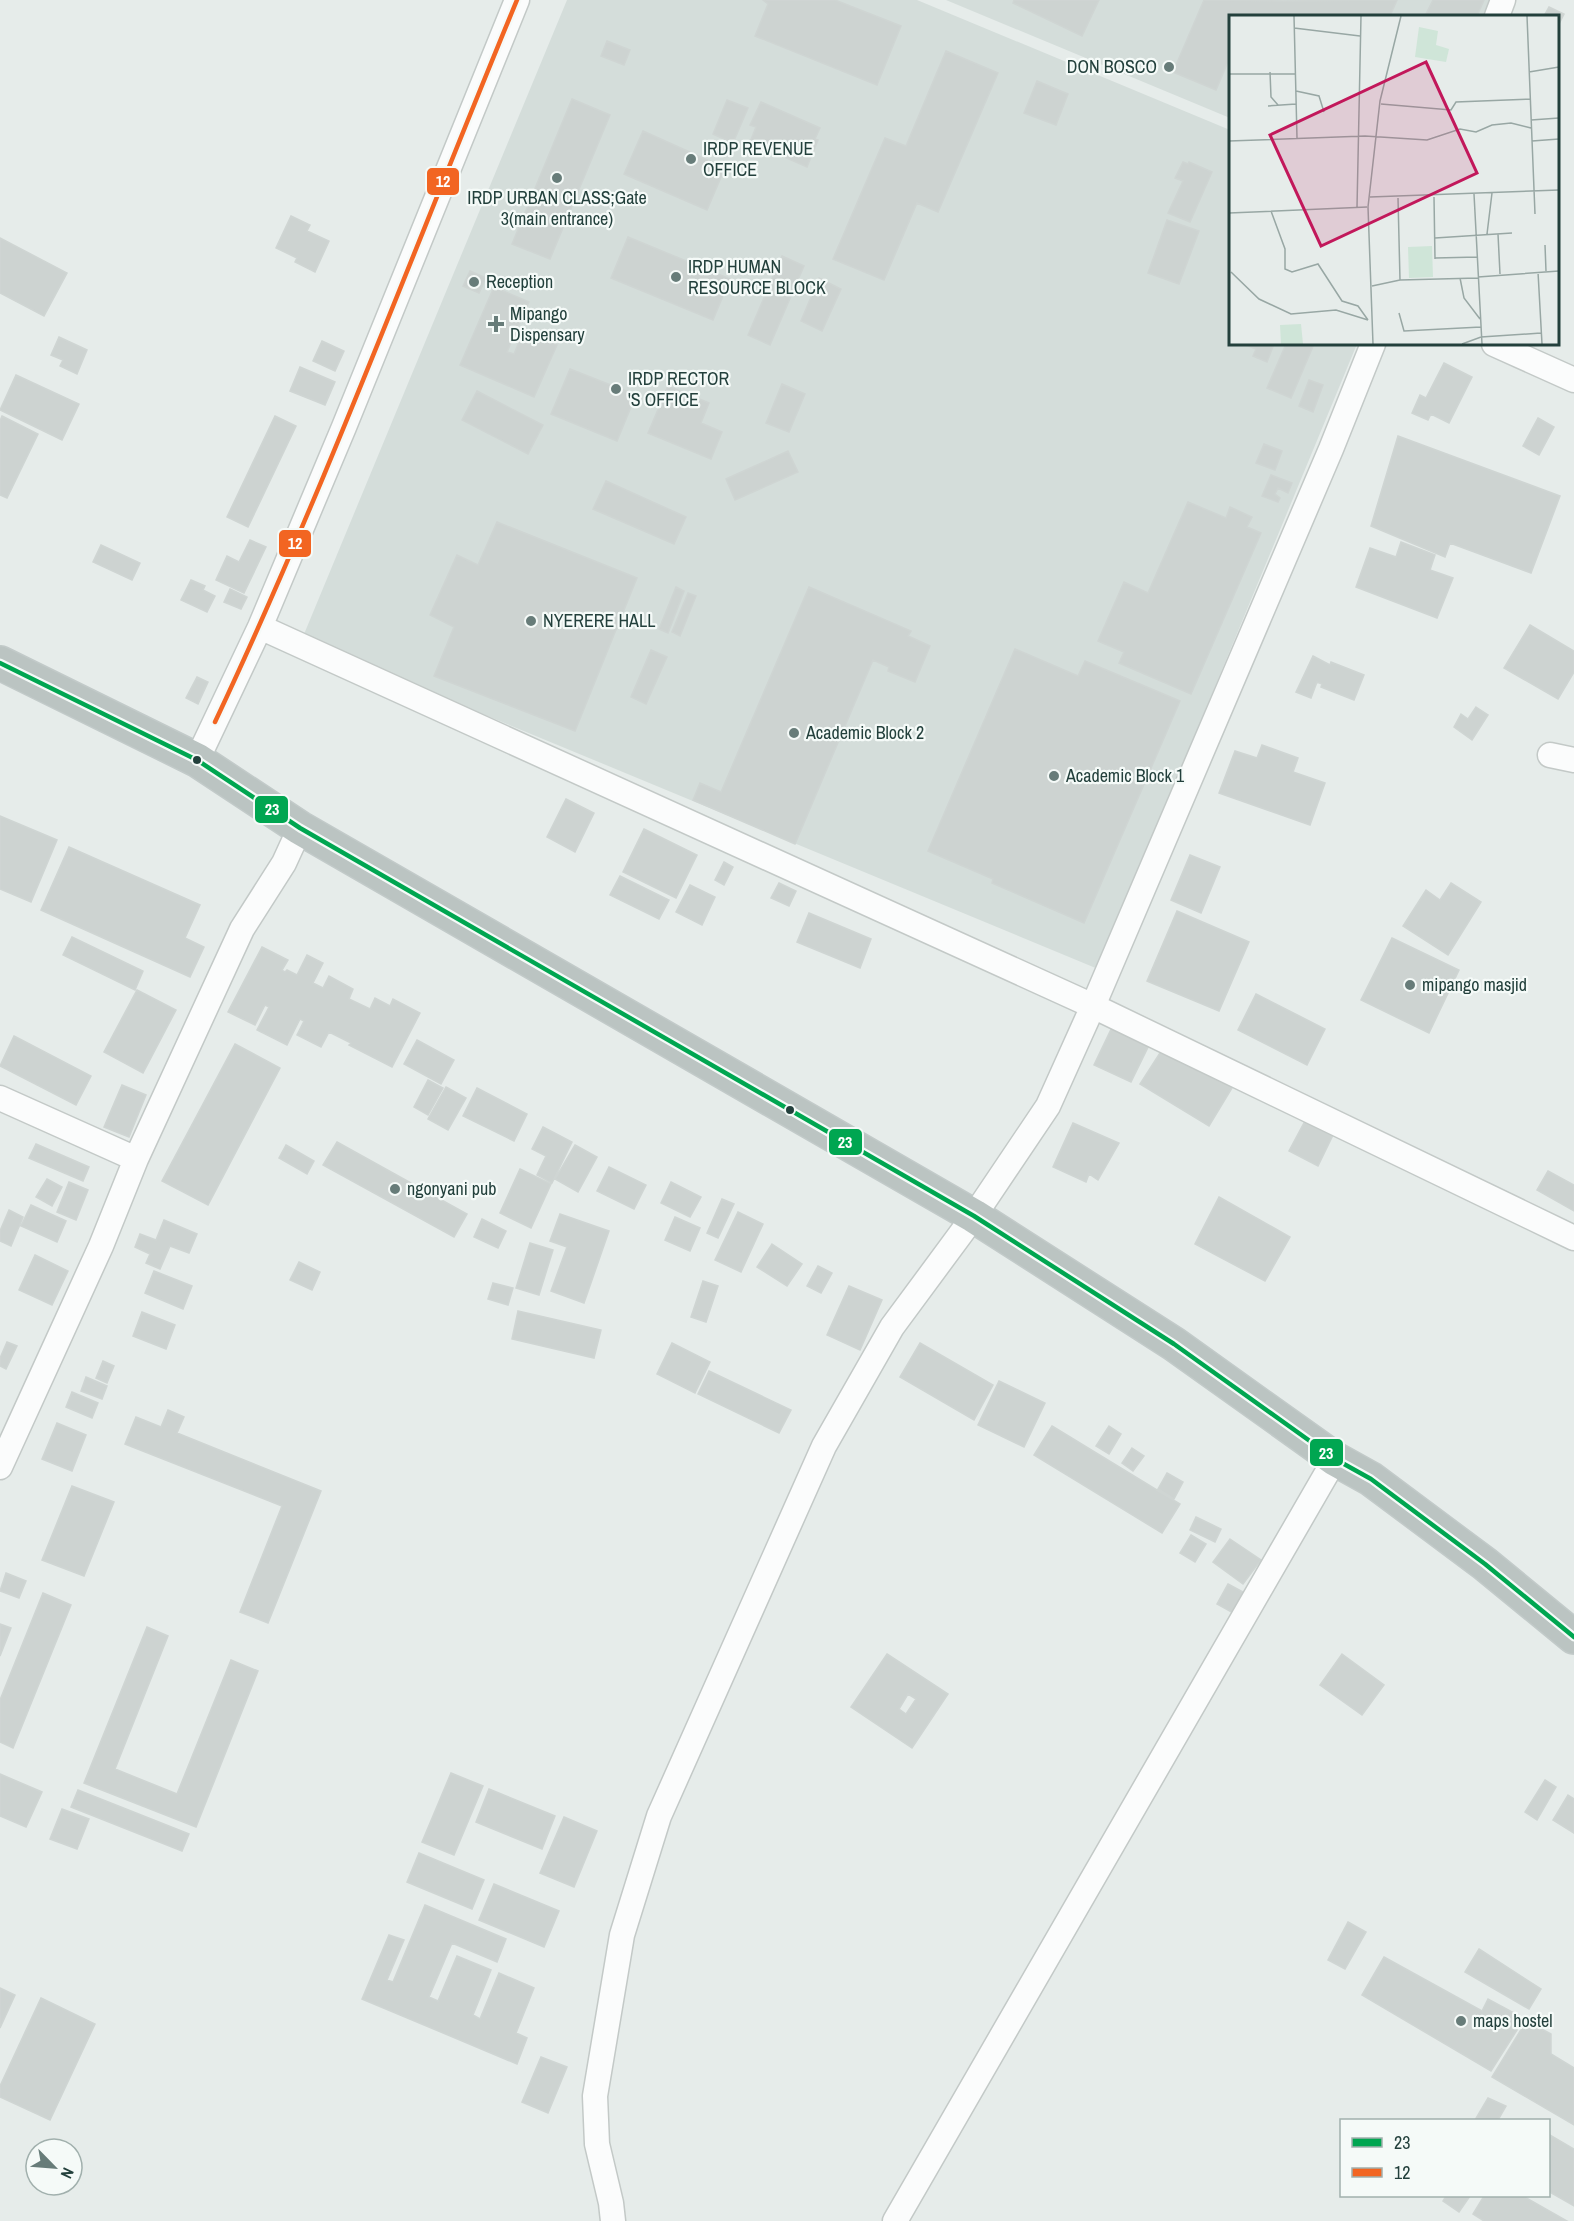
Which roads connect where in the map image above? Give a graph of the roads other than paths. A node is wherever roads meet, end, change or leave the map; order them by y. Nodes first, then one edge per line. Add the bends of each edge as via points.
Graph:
1 (517, 0) edge
2 (1503, 0) edge
3 (1497, 15) edge
4 (1373, 345) edge
5 (1496, 345) edge
6 (1574, 380) edge
7 (260, 627) junction
8 (0, 663) edge
9 (1550, 756) dead end
10 (197, 760) junction
11 (1574, 760) edge
12 (300, 828) junction
13 (1093, 1006) junction
14 (0, 1098) edge
15 (136, 1160) junction
16 (974, 1216) junction
17 (1574, 1238) edge
18 (1335, 1459) junction
19 (0, 1467) edge
20 (1574, 1637) edge
21 (613, 2221) edge
22 (895, 2221) edge

1 - 7 street
2 - 3 street
4 - 13 street
5 - 6 street
7 - 10 street
7 - 13 street
8 - 10 highway
9 - 11 street
10 - 12 highway
12 - 15 street via 284,863 242,929
12 - 16 highway
13 - 16 street via 1048,1106
13 - 17 street
14 - 15 street
15 - 19 street
16 - 18 highway via 1174,1344
16 - 21 street via 892,1327 824,1446 659,1816 622,1935 595,2096 597,2144
18 - 20 highway via 1371,1479
18 - 22 street

